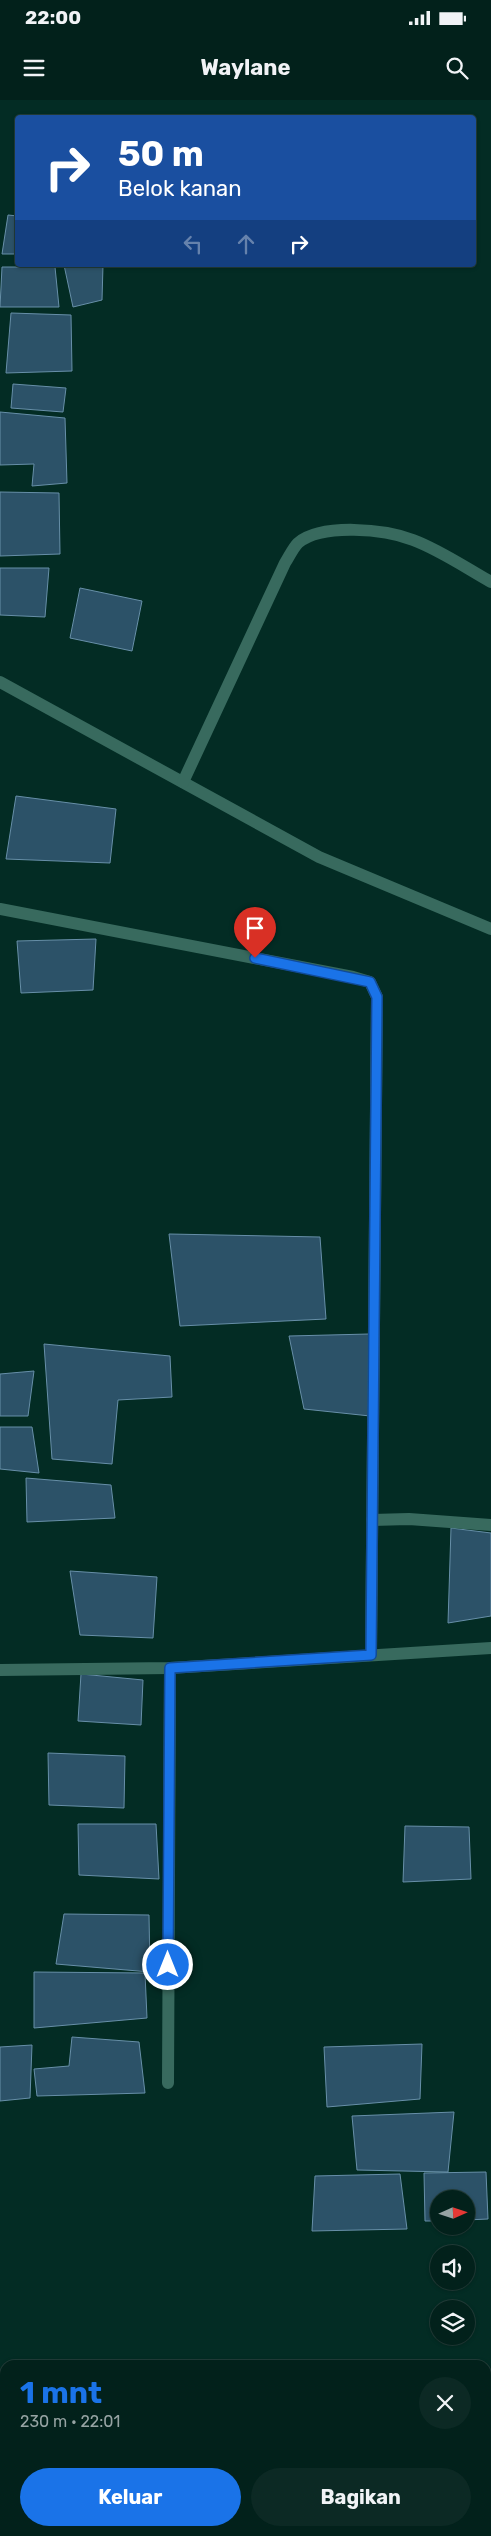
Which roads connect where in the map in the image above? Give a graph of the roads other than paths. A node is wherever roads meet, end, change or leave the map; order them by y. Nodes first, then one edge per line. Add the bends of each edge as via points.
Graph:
1 (491, 582) edge
2 (0, 682) edge
3 (183, 782) junction
4 (0, 910) edge
5 (491, 929) edge
6 (372, 1520) junction
7 (491, 1525) edge
8 (491, 1648) edge
9 (371, 1655) junction
10 (170, 1668) junction
11 (0, 1670) edge
12 (168, 2084) dead end

1 - 3 street via 413,540 370,530 314,534 297,544 285,563
2 - 3 street
3 - 5 street via 318,857
4 - 6 street via 353,976 370,982 377,997
6 - 7 street via 409,1519
6 - 9 street
8 - 9 street
9 - 10 street
10 - 11 street
10 - 12 street

